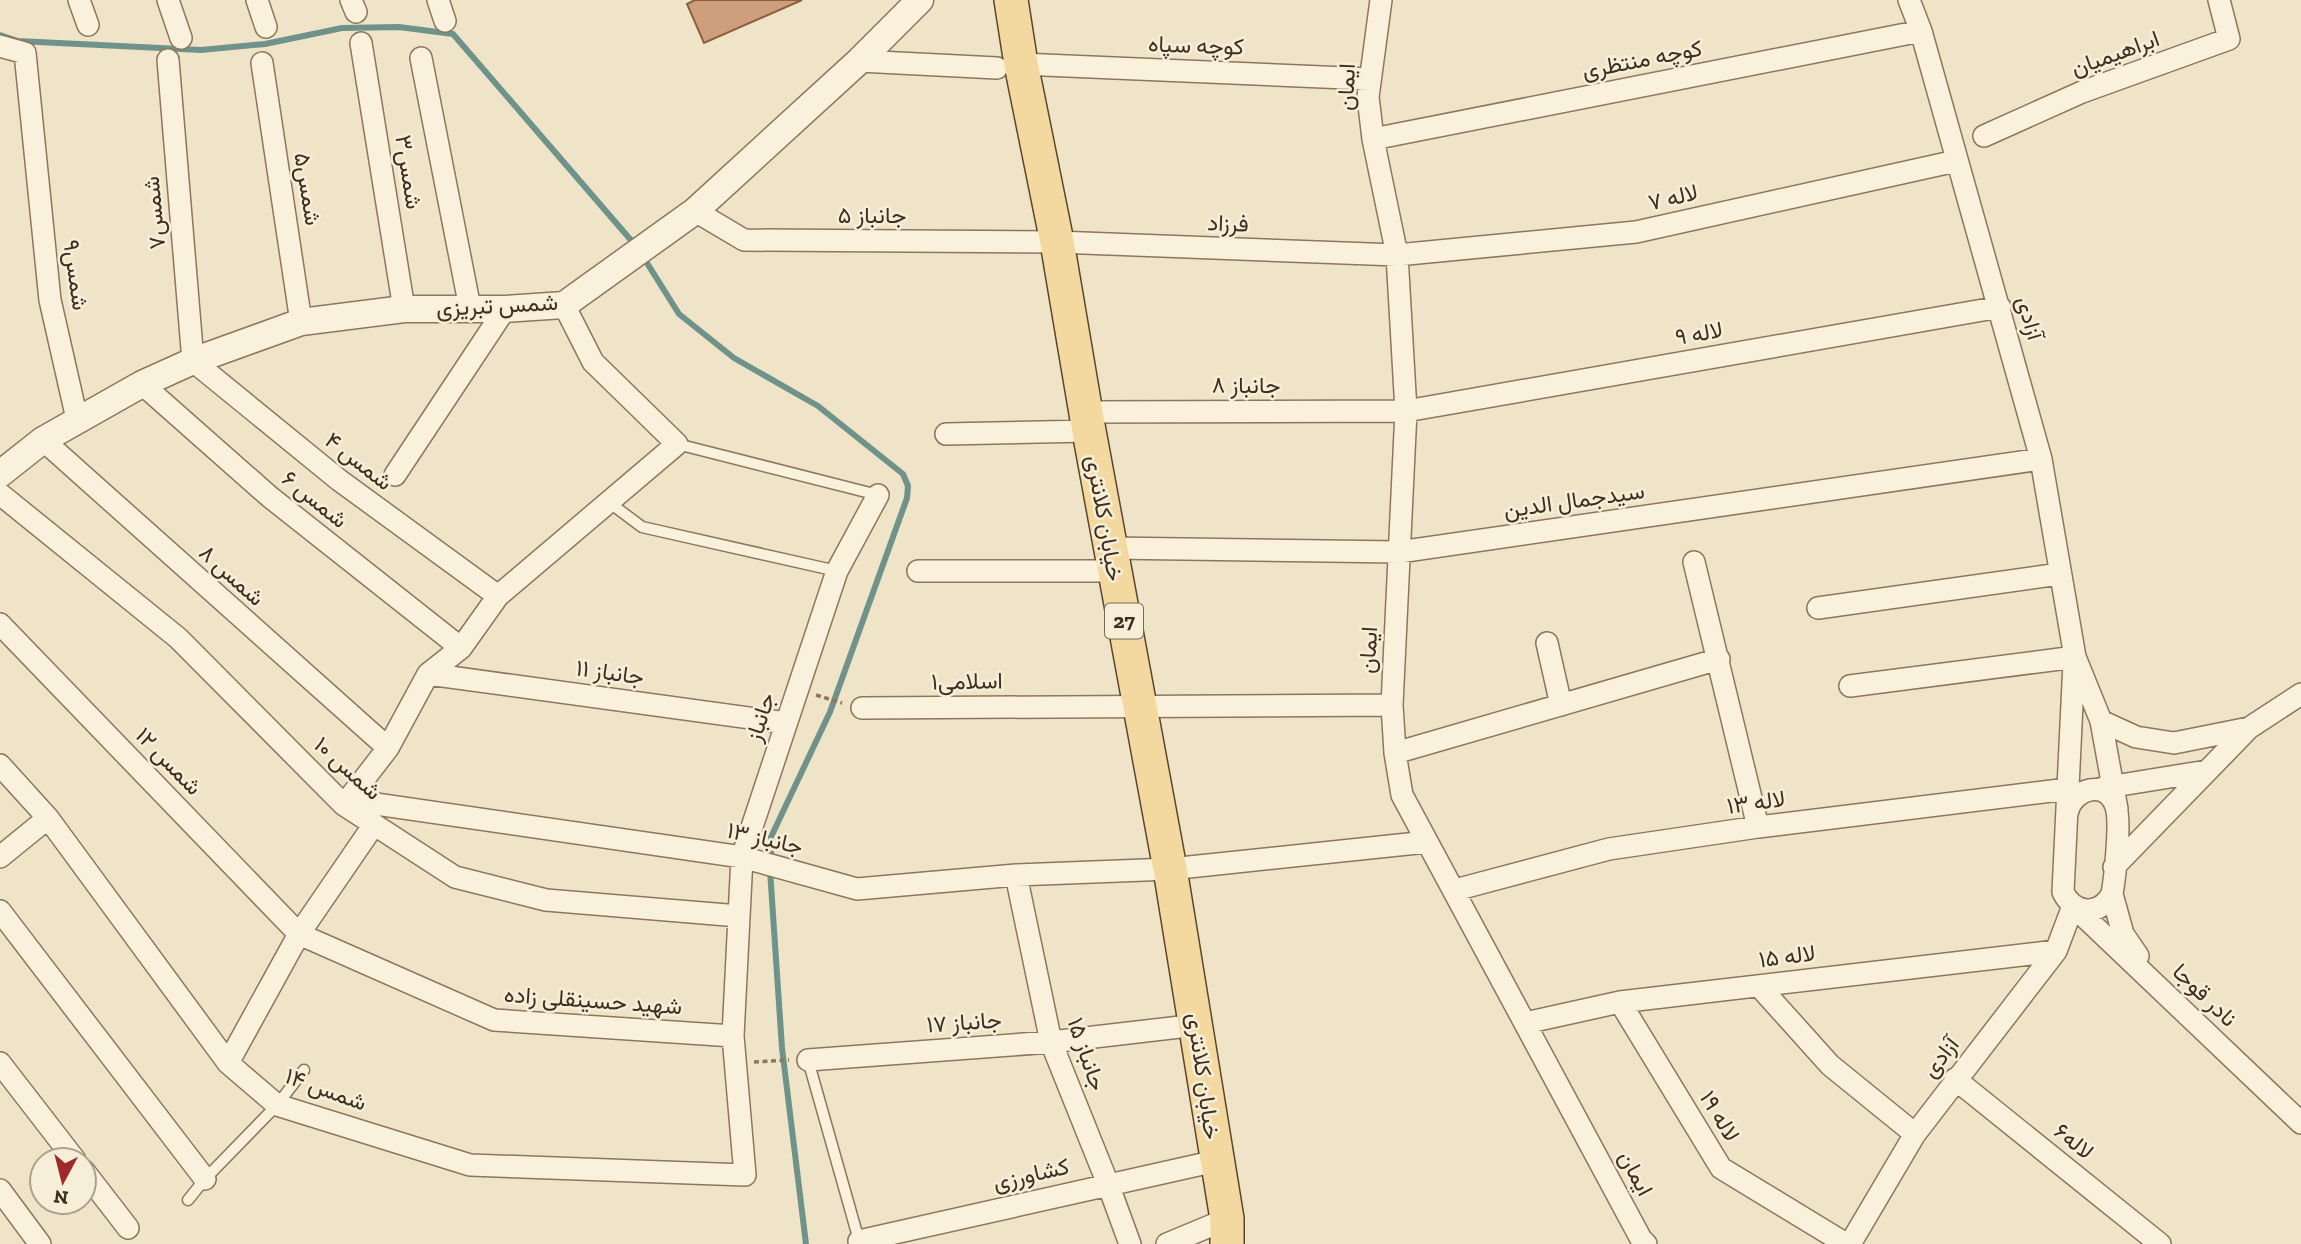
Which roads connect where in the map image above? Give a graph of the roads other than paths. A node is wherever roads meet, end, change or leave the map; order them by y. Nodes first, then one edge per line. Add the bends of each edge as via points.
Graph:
1 (79, 0) edge
2 (168, 0) edge
3 (257, 0) edge
4 (438, 0) edge
5 (920, 0) edge
6 (1011, 0) edge
7 (1381, 0) edge
8 (1909, 0) edge
9 (2218, 0) edge
10 (446, 21) dead end
11 (88, 25) dead end
12 (266, 27) dead end
13 (1920, 31) junction
14 (181, 38) dead end
15 (361, 44) dead end
16 (0, 46) edge
17 (421, 58) dead end
18 (168, 60) dead end
19 (859, 61) junction
20 (262, 64) dead end
21 (1009, 66) junction
22 (1369, 79) junction
23 (1984, 136) dead end
24 (1373, 139) junction
25 (1956, 161) junction
26 (695, 211) junction
27 (1057, 242) junction
28 (1397, 256) junction
29 (564, 305) junction
30 (2000, 307) junction
31 (470, 308) junction
32 (404, 309) junction
33 (505, 309) junction
34 (301, 322) junction
35 (193, 361) junction
36 (142, 384) junction
37 (1406, 411) junction
38 (76, 419) junction
39 (1088, 422) junction
40 (946, 434) dead end
41 (43, 440) junction
42 (677, 444) junction
43 (2041, 459) junction
44 (0, 474) edge
45 (395, 475) dead end
46 (0, 494) edge
47 (878, 495) joint
48 (610, 503) junction
49 (1399, 552) junction
50 (1113, 559) junction
51 (1694, 562) dead end
52 (837, 571) junction
53 (918, 571) dead end
54 (2059, 574) junction
55 (498, 596) junction
56 (1818, 608) dead end
57 (0, 624) edge
58 (1547, 643) dead end
59 (461, 648) junction
60 (2075, 657) junction
61 (1719, 659) junction
62 (428, 674) junction
63 (1850, 686) dead end
64 (2301, 694) edge
65 (1392, 705) junction
66 (1561, 705) junction
67 (1140, 706) junction
68 (862, 708) road end
69 (2101, 721) junction
70 (786, 723) junction
71 (2249, 728) junction
72 (388, 748) junction
73 (1395, 753) junction
74 (0, 765) edge
75 (2207, 771) junction
76 (2103, 788) junction
77 (2068, 789) junction
78 (346, 803) junction
79 (2067, 814) junction
80 (48, 818) junction
81 (373, 826) junction
82 (1758, 827) junction
83 (1427, 842) junction
84 (0, 857) edge
85 (742, 857) junction
86 (2114, 867) junction
87 (1170, 869) junction
88 (1016, 875) junction
89 (1455, 890) junction
90 (2112, 894) junction
91 (2073, 906) junction
92 (0, 911) edge
93 (739, 916) junction
94 (299, 934) junction
95 (2056, 951) junction
96 (1759, 986) junction
97 (2158, 987) junction
98 (1620, 1002) junction
99 (1525, 1023) junction
100 (1197, 1025) junction
101 (733, 1036) junction
102 (1051, 1042) junction
103 (807, 1060) joint
104 (0, 1063) edge
105 (228, 1063) junction
106 (304, 1070) dead end
107 (1955, 1079) junction
108 (277, 1105) junction
109 (2301, 1124) edge
110 (1914, 1134) junction
111 (64, 1146) edge
112 (1216, 1161) junction
113 (745, 1175) joint
114 (205, 1179) junction
115 (1108, 1184) junction
116 (98, 1189) edge
117 (0, 1190) edge
118 (188, 1200) dead end
119 (128, 1228) dead end
120 (1227, 1232) edge
121 (859, 1242) edge
122 (1641, 1242) edge
123 (40, 1244) edge
124 (1130, 1244) edge
125 (1167, 1244) edge
126 (1848, 1244) edge
127 (2160, 1244) edge

1 - 11 street
2 - 14 street
3 - 12 street
4 - 10 street
5 - 19 street, شمس تبریزی
6 - 21 main road, خیابان کلانتری / 27
7 - 22 street, ایمان
8 - 13 street, آزادی
9 - 23 street, ابراهیمیان via 2229,39 2082,92
13 - 24 street, کوچه منتظری
13 - 25 street, آزادی
15 - 32 street, شمس۳
16 - 38 street, شمس۹ via 25,53 50,300
17 - 31 street
18 - 35 street, شمس۷
19 - 21 street, کوچه سپاه
19 - 26 street, شمس تبریزی
20 - 34 street, شمس۵
21 - 22 street, کوچه سپاه
21 - 27 main road, خیابان کلانتری / 27
22 - 24 street, ایمان
24 - 28 street, ایمان
25 - 28 street, لاله ۷ via 1636,232
25 - 30 street, آزادی
26 - 27 street, جانباز ۵ via 744,240
26 - 29 street, شمس تبریزی
27 - 28 street, فرزاد
27 - 39 main road, خیابان کلانتری / 27
28 - 37 street, ایمان
29 - 33 street, شمس تبریزی
29 - 42 street via 593,362
30 - 37 street, لاله ۹
30 - 43 street, آزادی
31 - 32 street, شمس تبریزی
31 - 33 street, شمس تبریزی
32 - 34 street, شمس تبریزی
33 - 45 street
34 - 35 street, شمس تبریزی
35 - 36 street, شمس تبریزی
35 - 55 street, شمس ۴ via 339,480
36 - 38 street, شمس تبریزی
36 - 59 street, شمس ۶ via 270,496
37 - 39 street, جانباز ۸
37 - 49 street, ایمان
38 - 41 street, شمس تبریزی
39 - 40 street, جانباز ۸
39 - 50 main road, خیابان کلانتری / 27
41 - 44 street, شمس تبریزی
41 - 72 street, شمس ۸
42 - 47 lane, جانباز
42 - 48 street
43 - 49 street, سیدجمال الدین
43 - 54 street, آزادی
46 - 78 street, شمس ۱۰ via 178,638
47 - 52 street, جانباز
48 - 52 lane via 642,527
48 - 55 street
49 - 50 street, سیدجمال الدین
49 - 65 street, ایمان
50 - 53 street, سیدجمال الدین
50 - 67 main road, خیابان کلانتری / 27
51 - 61 street
52 - 70 street, جانباز
54 - 56 street
54 - 60 street, آزادی
55 - 59 street
57 - 94 street, شمس ۱۲
58 - 66 street
59 - 62 street
60 - 63 street
60 - 69 street, آزادی
60 - 77 street, آزادی
61 - 66 street
61 - 82 street
62 - 70 street, جانباز ۱۱
62 - 72 street
64 - 71 street
65 - 67 street, اسلامی۱
65 - 73 street, ایمان
66 - 73 street
67 - 68 street, اسلامی۱
67 - 87 main road, خیابان کلانتری / 27
69 - 71 street via 2136,737 2174,743
69 - 76 street, آزادی
70 - 85 street, جانباز
71 - 75 street
72 - 78 street
73 - 83 street, ایمان via 1402,796
74 - 80 street, شمس ۱۴
75 - 76 street
75 - 86 street
76 - 79 street via 2078,793
76 - 86 street, آزادی via 2117,809
77 - 79 street, آزادی
77 - 82 street, لاله ۱۳
78 - 81 street, شمس ۱۰
78 - 85 street, جانباز ۱۳
79 - 91 street, آزادی via 2063,883
80 - 84 street
80 - 105 street, شمس ۱۴
81 - 93 street, شمس ۱۰ via 455,877 546,900
81 - 94 street
82 - 89 street, لاله ۱۳ via 1609,849
83 - 87 street, جانباز ۱۳
83 - 89 street, ایمان
85 - 88 street, جانباز ۱۳ via 857,889
85 - 93 street, جانباز
86 - 90 street, آزادی
87 - 88 street, جانباز ۱۳
87 - 100 main road, خیابان کلانتری / 27
88 - 102 street, جانباز ۱۵
89 - 99 street, ایمان
90 - 91 street via 2096,909
90 - 97 street, آزادی via 2123,934
91 - 95 street, آزادی
91 - 97 street, نادر قوجا
92 - 114 street
93 - 101 street, جانباز
94 - 101 street, شهید حسینقلی زاده via 494,1020
94 - 105 street
95 - 96 street, لاله ۱۵
95 - 107 street, آزادی
96 - 98 street, لاله ۱۵
96 - 110 street via 1830,1065
97 - 109 street, نادر قوجا
98 - 99 street, لاله ۱۵
98 - 126 street, لاله ۱۹ via 1721,1168
99 - 122 street, ایمان
100 - 102 street, جانباز ۱۷
100 - 112 main road, خیابان کلانتری / 27
101 - 113 street, جانباز
102 - 103 street, جانباز ۱۷
102 - 115 street, جانباز ۱۵
103 - 121 lane
104 - 111 street
105 - 108 street, شمس ۱۴
106 - 108 lane
107 - 110 street, آزادی
107 - 127 street, لاله۶
108 - 113 street, شمس ۱۴ via 470,1165
108 - 114 lane
110 - 126 street, آزادی
112 - 115 street, کشاورزی
112 - 120 main road, خیابان کلانتری / 27
114 - 118 lane
115 - 121 street, کشاورزی
115 - 124 street, جانباز ۱۵
116 - 119 street
117 - 123 street
120 - 125 street

